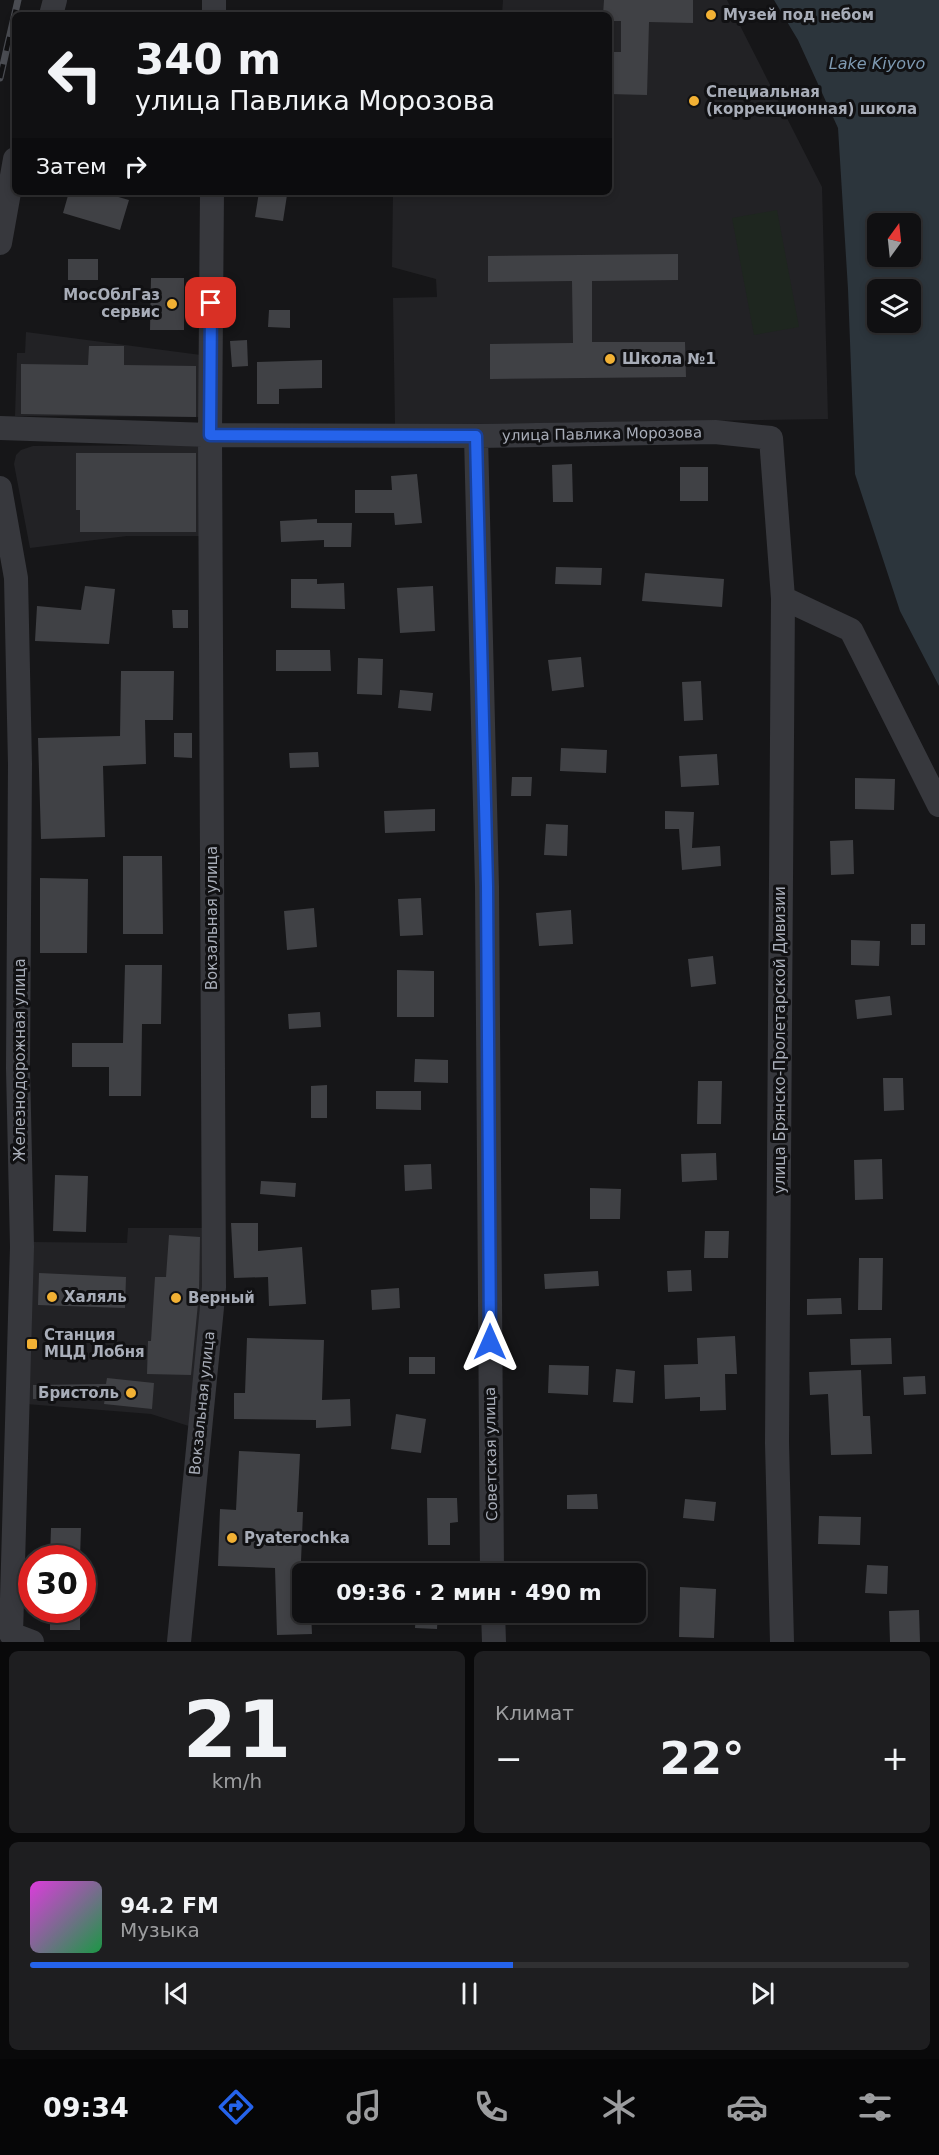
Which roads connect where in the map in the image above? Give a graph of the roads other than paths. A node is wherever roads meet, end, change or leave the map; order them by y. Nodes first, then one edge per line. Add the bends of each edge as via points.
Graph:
1 (12, 176) edge
2 (212, 195) edge
3 (0, 243) edge
4 (0, 428) edge
5 (210, 435) junction
6 (476, 436) junction
7 (771, 438) joint
8 (0, 488) edge
9 (783, 598) junction
10 (939, 805) edge
11 (492, 1563) edge
12 (493, 1623) edge
13 (21, 1638) edge
14 (178, 1642) edge
15 (494, 1642) edge
16 (782, 1642) edge

1 - 3 street
2 - 5 street, Вокзальная улица
4 - 5 street, улица Павлика Морозова
5 - 6 street, улица Павлика Морозова
5 - 14 street, Вокзальная улица via 214,1287
6 - 7 street, улица Павлика Морозова via 715,432
6 - 11 street, Советская улица via 487,886
7 - 9 street, улица Брянско-Пролетарской Дивизии
8 - 13 street, Железнодорожная улица via 16,578 20,764
9 - 10 street via 850,630
9 - 16 street, улица Брянско-Пролетарской Дивизии via 777,1432
12 - 15 street

